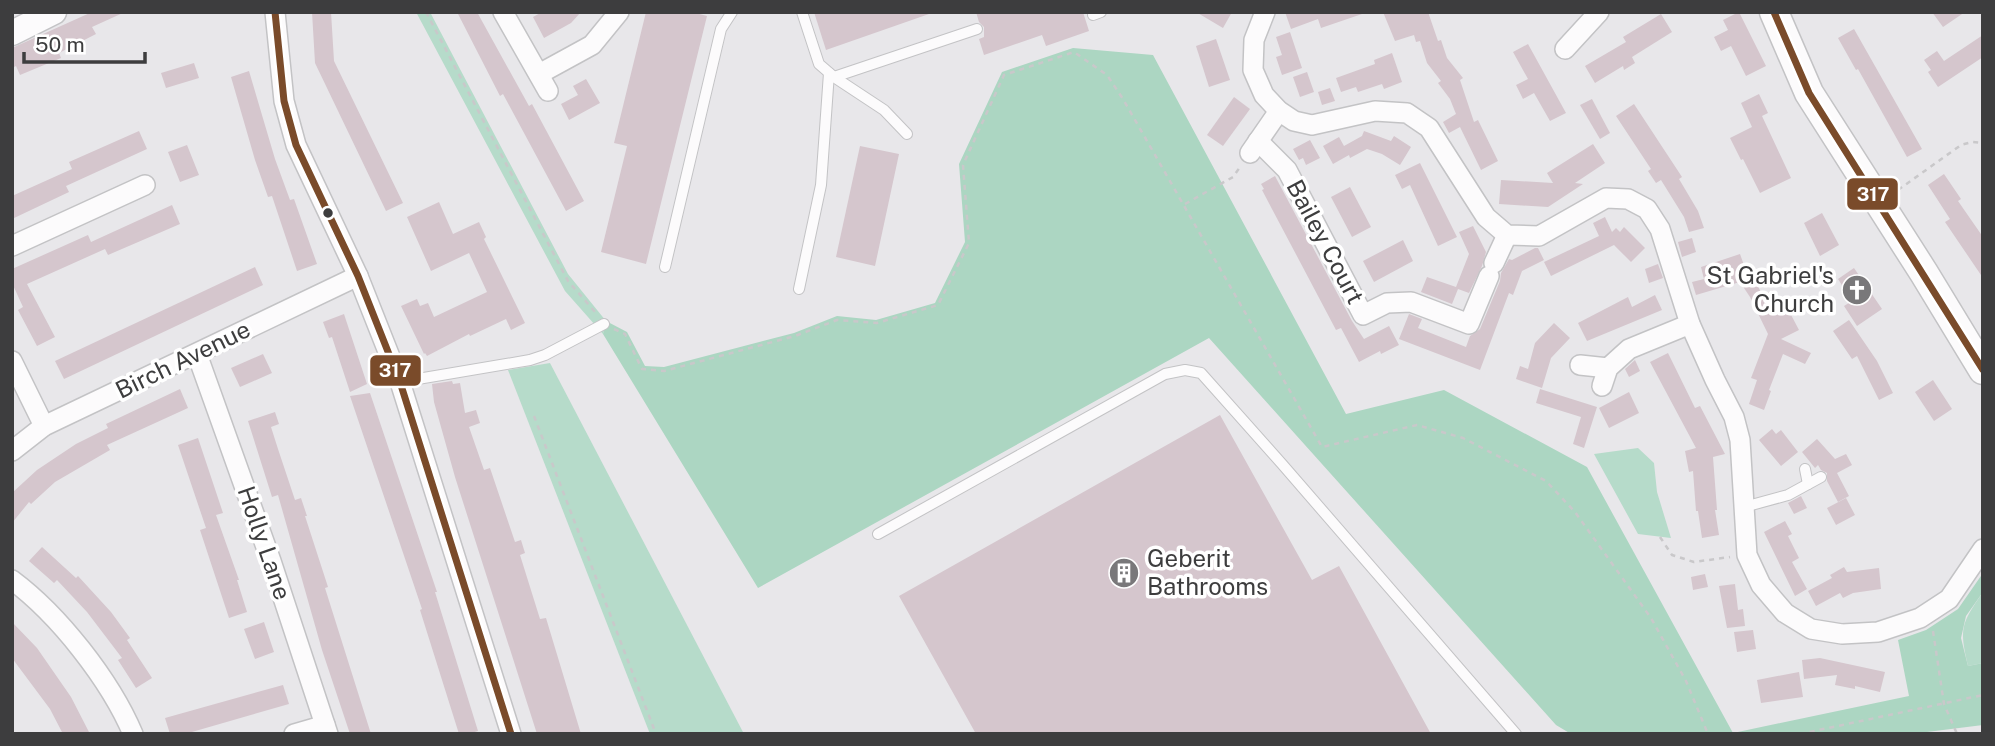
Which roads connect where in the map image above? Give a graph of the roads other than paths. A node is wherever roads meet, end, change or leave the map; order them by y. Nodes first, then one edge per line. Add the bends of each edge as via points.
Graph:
1 (54, 12) edge
2 (275, 12) edge
3 (503, 12) edge
4 (619, 12) edge
5 (732, 12) edge
6 (802, 12) edge
7 (1265, 12) edge
8 (1599, 12) edge
9 (1774, 12) edge
10 (977, 29) dead end
11 (12, 33) edge
12 (1565, 49) dead end
13 (539, 74) junction
14 (831, 75) junction
15 (548, 91) dead end
16 (1279, 111) junction
17 (907, 134) dead end
18 (145, 184) dead end
19 (1507, 235) junction
20 (12, 246) edge
21 (665, 267) dead end
22 (358, 276) junction
23 (799, 289) dead end
24 (601, 322) road end
25 (1690, 324) junction
26 (197, 354) junction
27 (12, 361) edge
28 (1580, 365) dead end
29 (1983, 370) edge
30 (400, 382) junction
31 (44, 426) junction
32 (12, 451) edge
33 (1805, 470) dead end
34 (1821, 477) dead end
35 (1808, 484) junction
36 (1743, 507) junction
37 (878, 534) dead end
38 (1983, 550) edge
39 (12, 580) edge
40 (327, 729) edge
41 (133, 734) edge
42 (295, 734) edge
43 (511, 734) edge
44 (1516, 734) edge

1 - 11 street
2 - 22 street via 289,124
3 - 13 street
4 - 13 street via 592,45
5 - 21 lane via 721,29
6 - 14 lane via 819,64
7 - 16 street via 1254,40 1253,71 1264,95
8 - 12 street
9 - 29 main road via 1808,93
10 - 14 lane
13 - 15 street
14 - 17 lane via 884,110
14 - 23 lane via 821,185
16 - 19 street via 1312,125 1375,111 1407,113 1429,128 1486,217
16 - 19 street, Bailey Court via 1254,147 1287,170 1363,315 1387,303 1411,302 1469,324
18 - 20 street
19 - 25 street via 1539,236 1606,198 1628,199 1647,209 1660,229
22 - 26 street, Birch Avenue
22 - 30 street
24 - 30 lane via 530,360
25 - 28 street via 1629,349 1605,377
25 - 36 street via 1741,440
26 - 31 street, Birch Avenue
26 - 40 street, Holly Lane
27 - 31 street
30 - 43 street
31 - 32 street, Birch Avenue
33 - 35 lane
34 - 35 lane
35 - 36 lane via 1788,495
36 - 38 street via 1747,555 1761,585 1785,613 1811,629 1842,634 1878,632 1920,618 1949,599
37 - 44 lane via 1166,374 1201,373
39 - 41 street via 62,628 100,676
40 - 42 street

